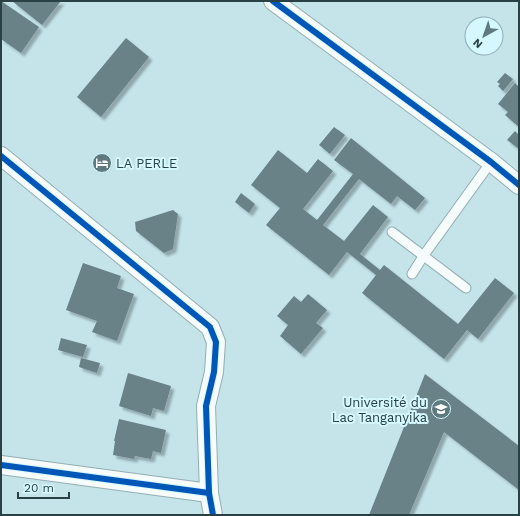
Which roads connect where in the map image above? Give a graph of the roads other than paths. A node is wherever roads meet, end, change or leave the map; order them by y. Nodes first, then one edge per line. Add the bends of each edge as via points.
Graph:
1 (273, 1) edge
2 (1, 156) edge
3 (491, 162) junction
4 (519, 185) edge
5 (392, 232) dead end
6 (424, 255) junction
7 (412, 274) dead end
8 (466, 288) dead end
9 (1, 465) edge
10 (209, 493) junction
11 (213, 515) edge

1 - 3 street
2 - 10 street via 210,327 216,342 214,372 206,406
3 - 4 street
3 - 6 lane
5 - 6 lane
6 - 7 lane
6 - 8 lane
9 - 10 street
10 - 11 street

